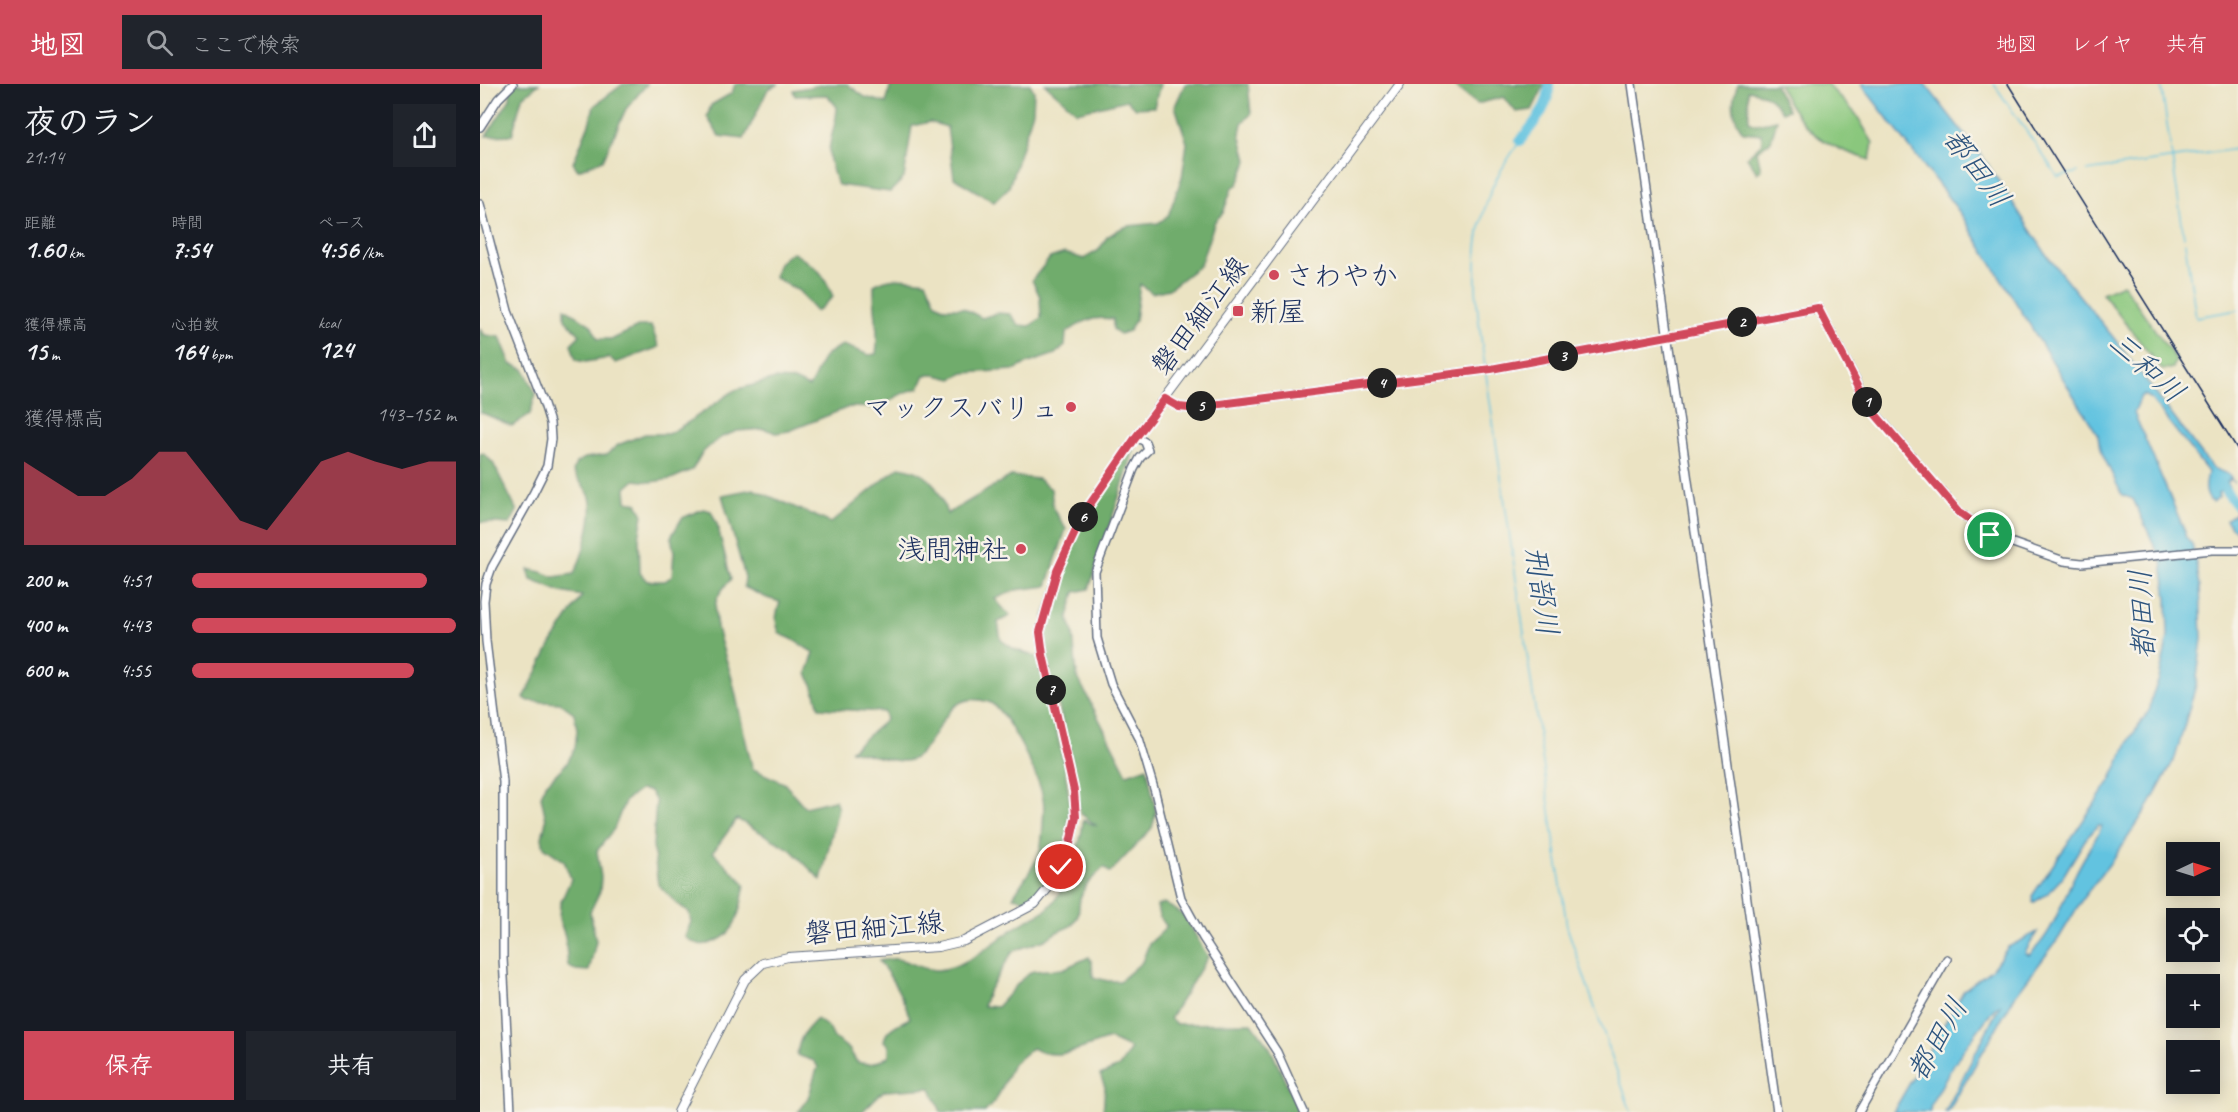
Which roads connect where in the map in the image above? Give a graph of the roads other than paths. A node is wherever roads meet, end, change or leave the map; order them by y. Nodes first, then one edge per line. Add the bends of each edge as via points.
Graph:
1 (513, 84) edge
2 (1400, 84) edge
3 (1632, 84) edge
4 (480, 127) edge
5 (480, 204) edge
6 (1666, 335) junction
7 (1165, 399) junction
8 (1136, 437) junction
9 (2238, 550) edge
10 (1947, 959) dead end
11 (511, 1112) edge
12 (678, 1112) edge
13 (1304, 1112) edge
14 (1777, 1112) edge
15 (1859, 1112) edge

1 - 4 street
2 - 7 main road, 磐田細江線
3 - 6 street
5 - 11 street via 508,311 544,404 551,440 547,466 492,567 484,601 503,782 504,978
6 - 7 street via 1478,371 1189,408
6 - 9 street via 1818,308 1870,408 1959,512 1990,535 2064,561 2082,563
6 - 14 street
7 - 8 main road, 磐田細江線
8 - 12 main road, 磐田細江線 via 1084,513 1057,571 1040,632 1074,791 1076,817 1068,852 1054,881 1035,904 964,941 938,947 788,957 763,963 744,980
8 - 13 street via 1145,442 1148,450 1137,462 1095,572 1097,638 1112,684 1139,738 1181,898 1277,1052
10 - 15 street

